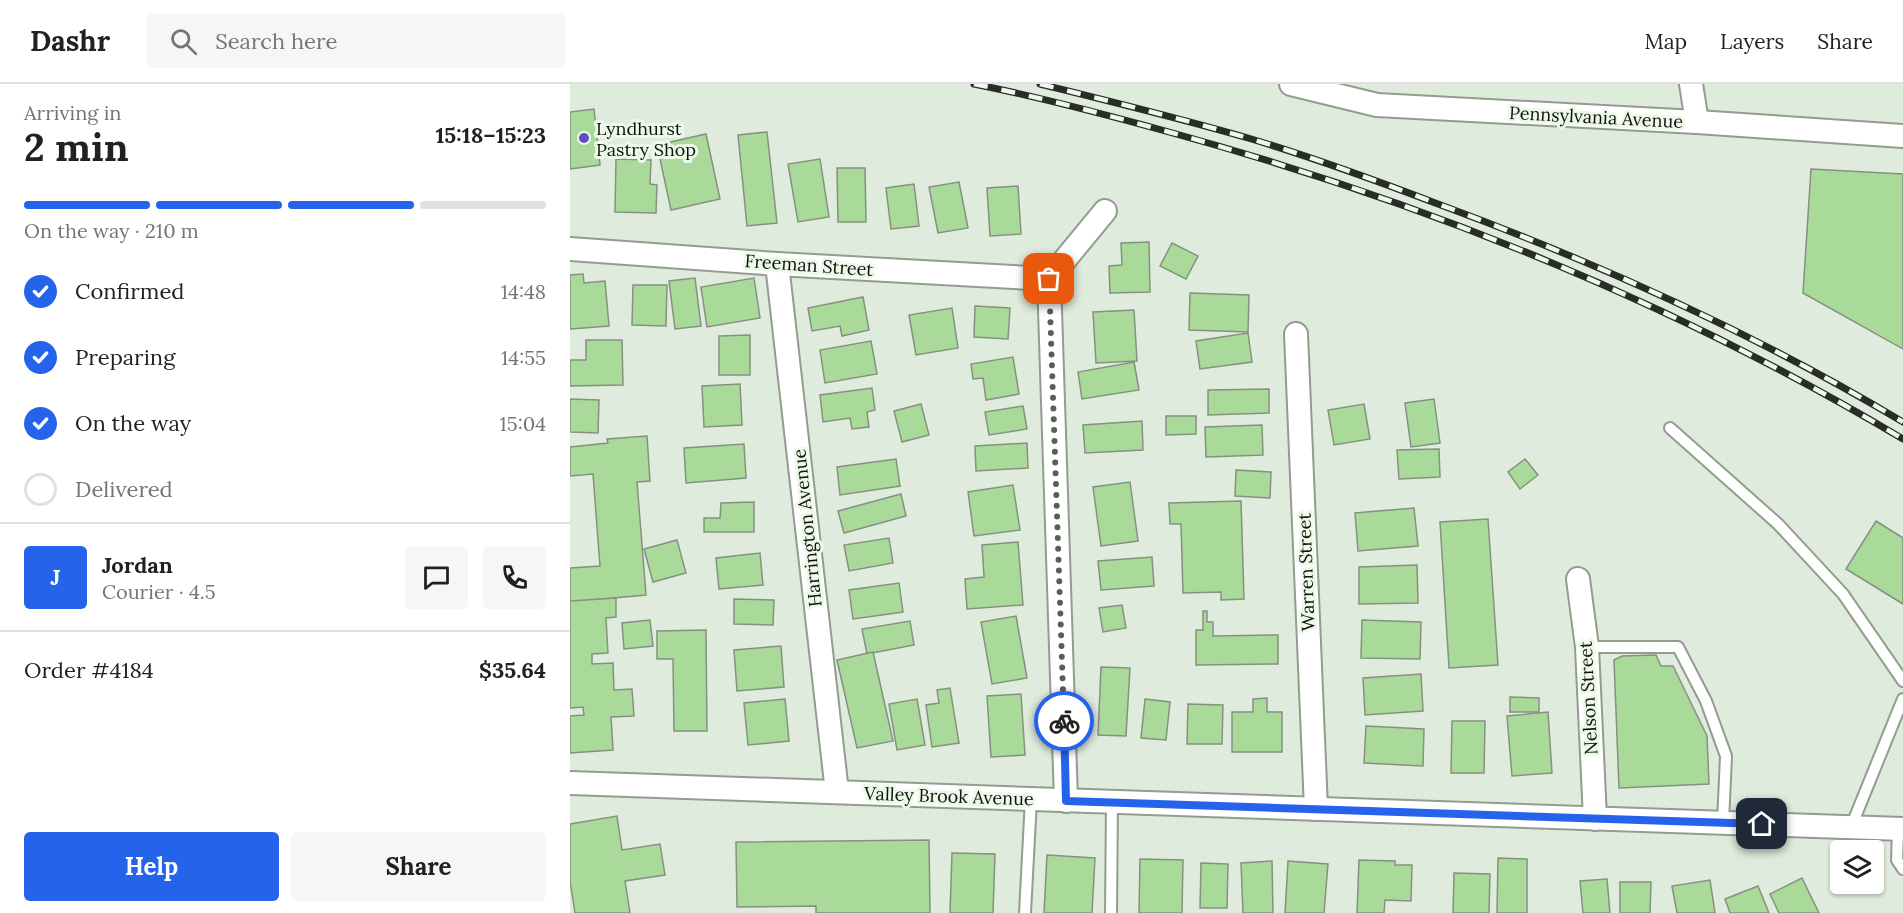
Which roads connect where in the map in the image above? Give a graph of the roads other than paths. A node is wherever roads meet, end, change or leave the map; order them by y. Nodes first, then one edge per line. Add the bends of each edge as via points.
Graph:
1 (1291, 84) edge
2 (1691, 84) edge
3 (1697, 122) junction
4 (1903, 136) edge
5 (1105, 211) dead end
6 (570, 249) edge
7 (777, 264) junction
8 (1049, 279) junction
9 (1296, 334) dead end
10 (1670, 428) dead end
11 (1578, 579) dead end
12 (1587, 647) junction
13 (1903, 681) edge
14 (1903, 699) edge
15 (570, 783) edge
16 (837, 792) junction
17 (1031, 799) junction
18 (1066, 801) junction
19 (1112, 802) junction
20 (1316, 809) junction
21 (1595, 819) junction
22 (1723, 823) junction
23 (1851, 827) junction
24 (1901, 829) edge
25 (1903, 869) edge
26 (1025, 913) edge
27 (1110, 913) edge

1 - 3 street, Pennsylvania Avenue via 1377,105
2 - 3 street
3 - 4 street, Pennsylvania Avenue
5 - 8 street
6 - 7 street, Freeman Street
7 - 8 street, Freeman Street
7 - 16 street, Harrington Avenue
8 - 18 street
9 - 20 street, Warren Street
10 - 13 lane via 1778,524 1844,594
11 - 12 street, Nelson Street
12 - 21 street, Nelson Street
12 - 22 lane via 1678,647 1706,701 1726,756
14 - 23 lane
15 - 16 street, Valley Brook Avenue
16 - 17 street, Valley Brook Avenue
17 - 18 street, Valley Brook Avenue
17 - 26 lane
18 - 19 street, Valley Brook Avenue
19 - 20 street, Valley Brook Avenue
19 - 27 lane
20 - 21 street, Valley Brook Avenue
21 - 22 street, Valley Brook Avenue
22 - 23 street, Valley Brook Avenue
23 - 24 street, Valley Brook Avenue
24 - 25 lane via 1897,860

